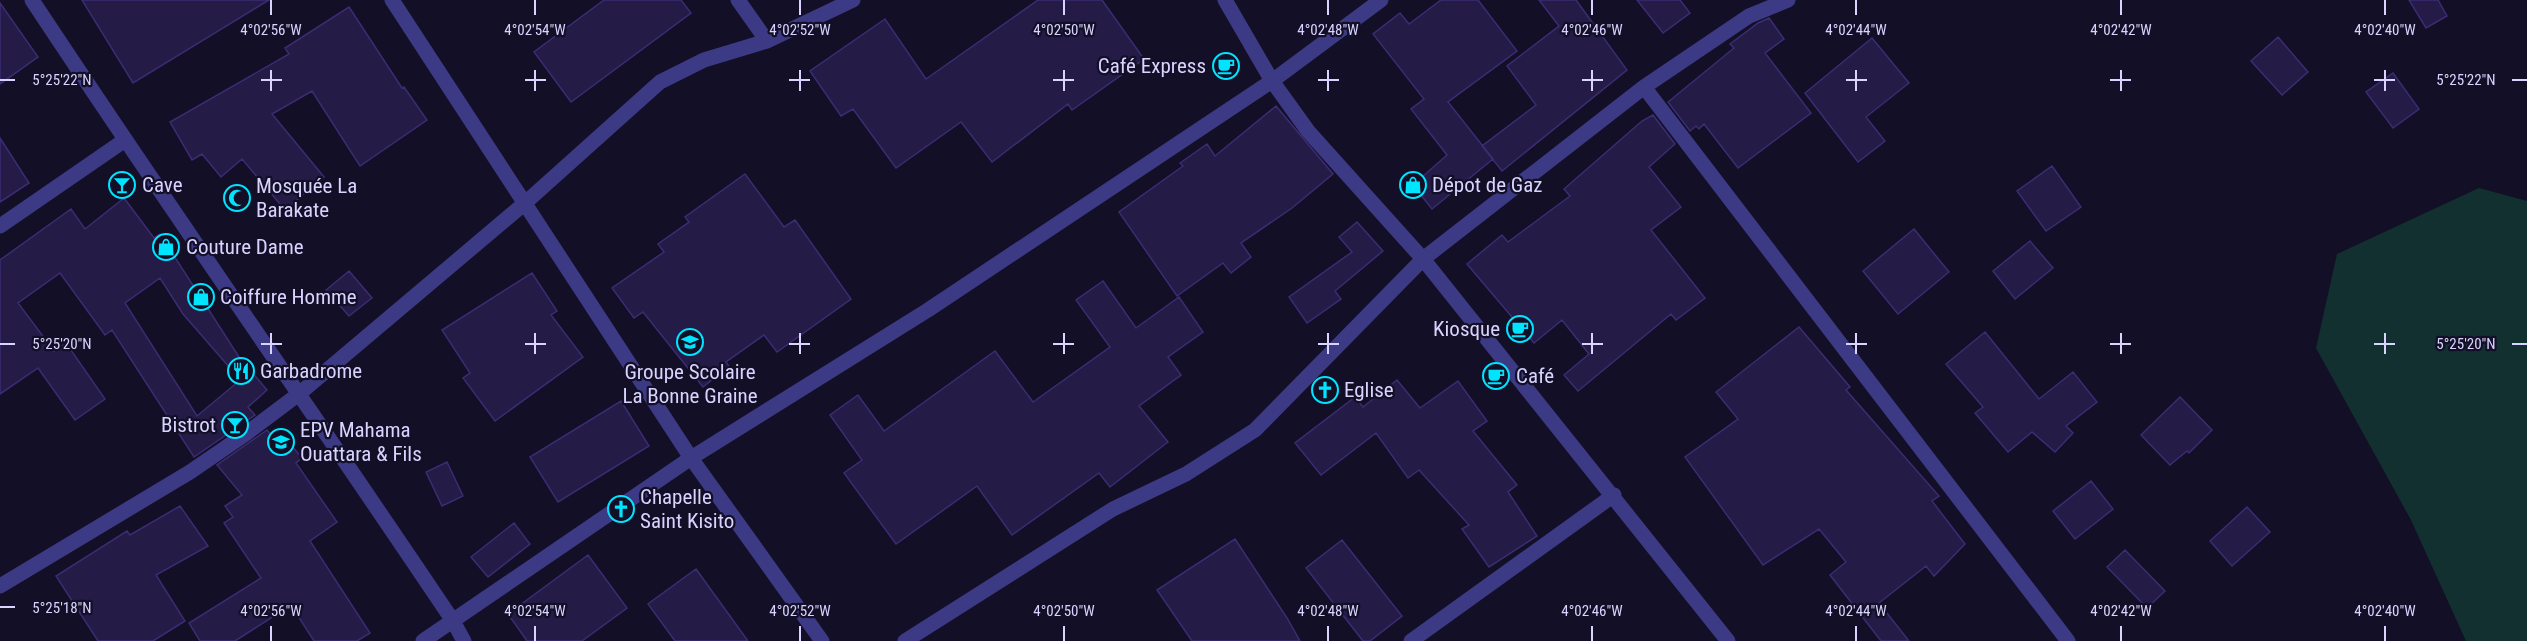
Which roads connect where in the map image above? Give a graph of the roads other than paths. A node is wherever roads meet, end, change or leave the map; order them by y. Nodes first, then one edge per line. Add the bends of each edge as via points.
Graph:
1 (32, 0) edge
2 (392, 0) edge
3 (738, 0) edge
4 (853, 0) edge
5 (1225, 0) edge
6 (1381, 0) edge
7 (1788, 0) edge
8 (767, 41) junction
9 (1272, 81) junction
10 (1644, 87) junction
11 (125, 140) junction
12 (525, 204) junction
13 (0, 226) edge
14 (1422, 259) junction
15 (300, 393) junction
16 (691, 458) junction
17 (1614, 495) junction
18 (0, 586) edge
19 (453, 621) junction
20 (423, 641) edge
21 (464, 641) edge
22 (822, 641) edge
23 (905, 641) edge
24 (1411, 641) edge
25 (1728, 641) edge
26 (2068, 641) edge

1 - 11 street
2 - 12 street
3 - 8 street
4 - 8 street
5 - 9 street
6 - 9 street
7 - 10 street via 1749,16
8 - 12 street via 704,60 660,82 619,115
9 - 14 street via 1308,131
9 - 16 street via 928,310
10 - 14 street
10 - 26 street
11 - 13 street
11 - 15 street
12 - 15 street
12 - 16 street
14 - 17 street
14 - 23 street via 1255,430 1186,474 1113,509
15 - 18 street via 190,472
15 - 19 street
16 - 19 street
16 - 22 street
17 - 24 street
17 - 25 street
19 - 20 street
19 - 21 street

